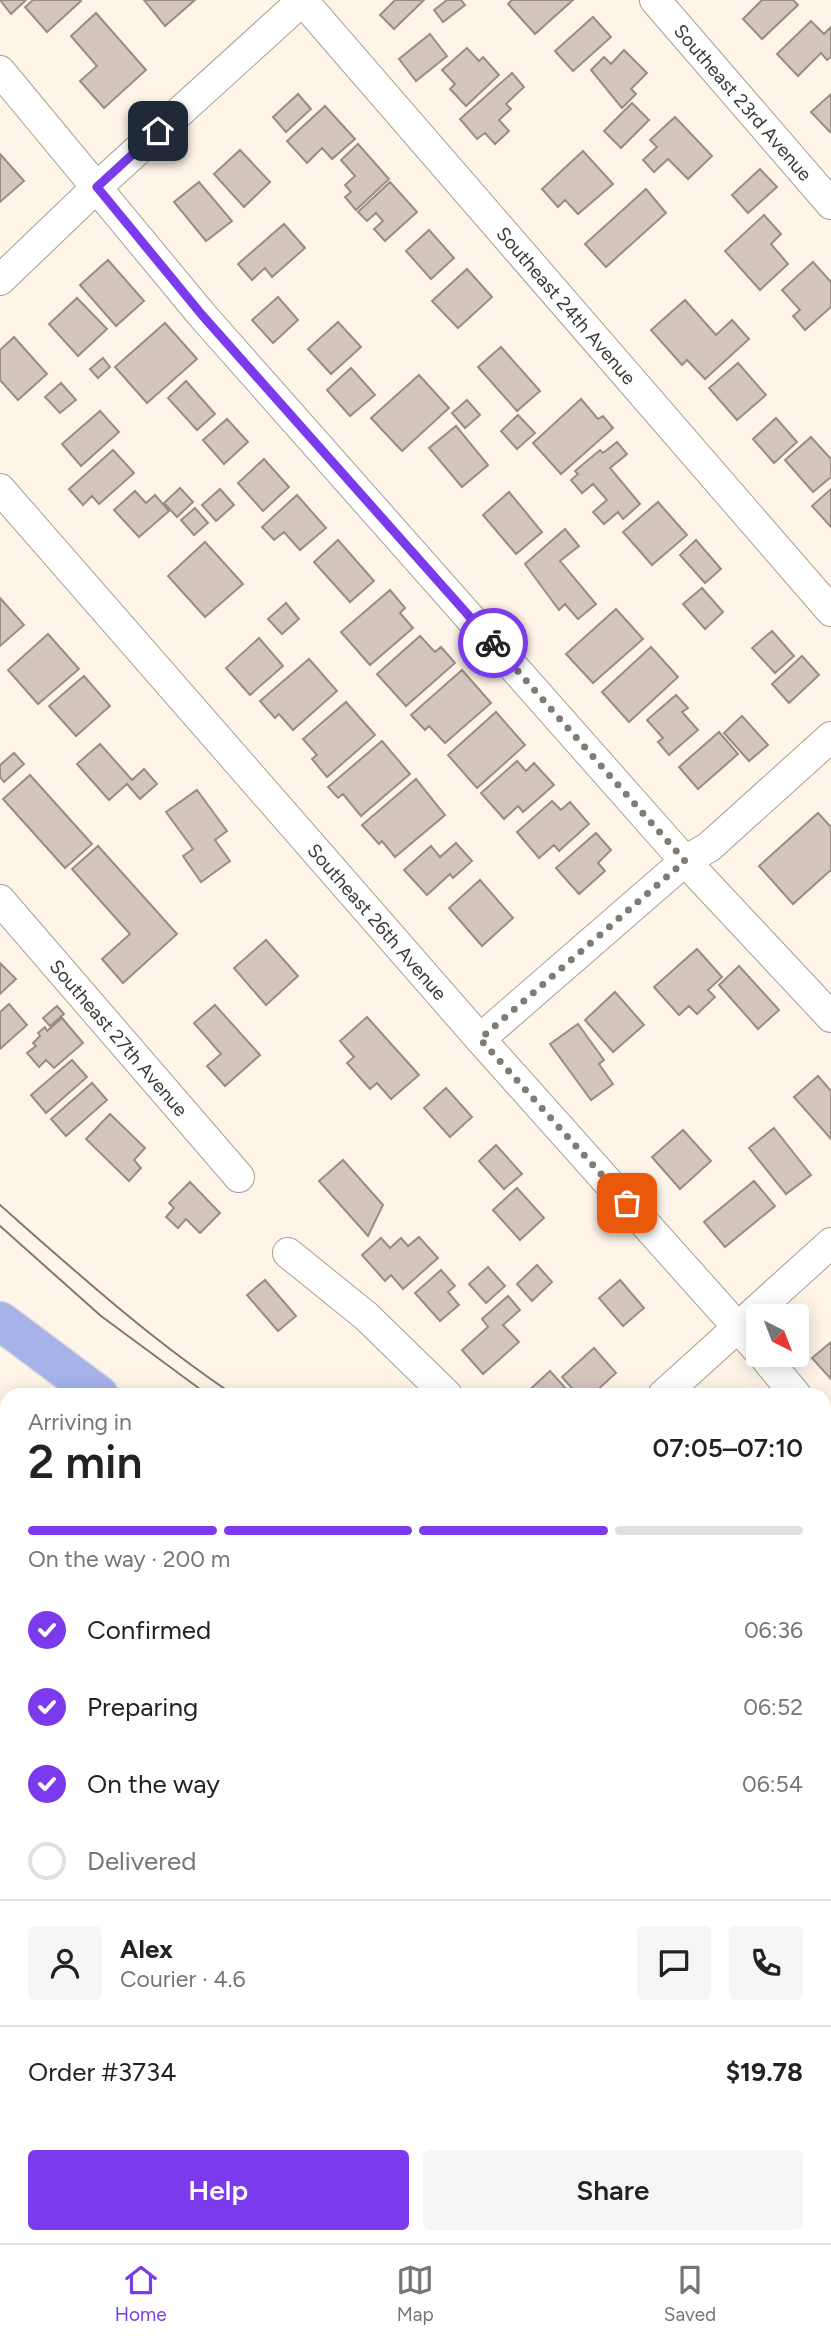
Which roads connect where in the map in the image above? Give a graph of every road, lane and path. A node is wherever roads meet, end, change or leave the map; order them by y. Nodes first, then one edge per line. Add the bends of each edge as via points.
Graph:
1 (303, 0) edge
2 (655, 0) edge
3 (0, 71) edge
4 (97, 187) junction
5 (831, 204) edge
6 (0, 280) edge
7 (0, 489) edge
8 (831, 611) edge
9 (831, 737) edge
10 (685, 861) junction
11 (0, 900) edge
12 (831, 1017) edge
13 (480, 1039) junction
14 (239, 1177) dead end
15 (831, 1243) edge
16 (288, 1253) dead end
17 (0, 1321) edge
18 (737, 1326) junction
19 (746, 1336) edge
20 (773, 1367) edge
21 (90, 1388) edge
22 (440, 1388) edge
23 (671, 1388) edge
24 (790, 1388) edge

1 - 4 street
1 - 8 street, Southeast 24th Avenue
2 - 5 street, Southeast 23rd Avenue
3 - 4 street
4 - 6 street
4 - 10 street via 202,315
7 - 13 street, Southeast 26th Avenue
9 - 10 street via 709,847
10 - 12 street
10 - 13 street
11 - 14 street, Southeast 27th Avenue
13 - 18 street, Southeast 26th Avenue
15 - 18 street
16 - 22 street via 366,1316
17 - 21 main road
18 - 19 street, Southeast 26th Avenue
18 - 23 street
20 - 24 street

